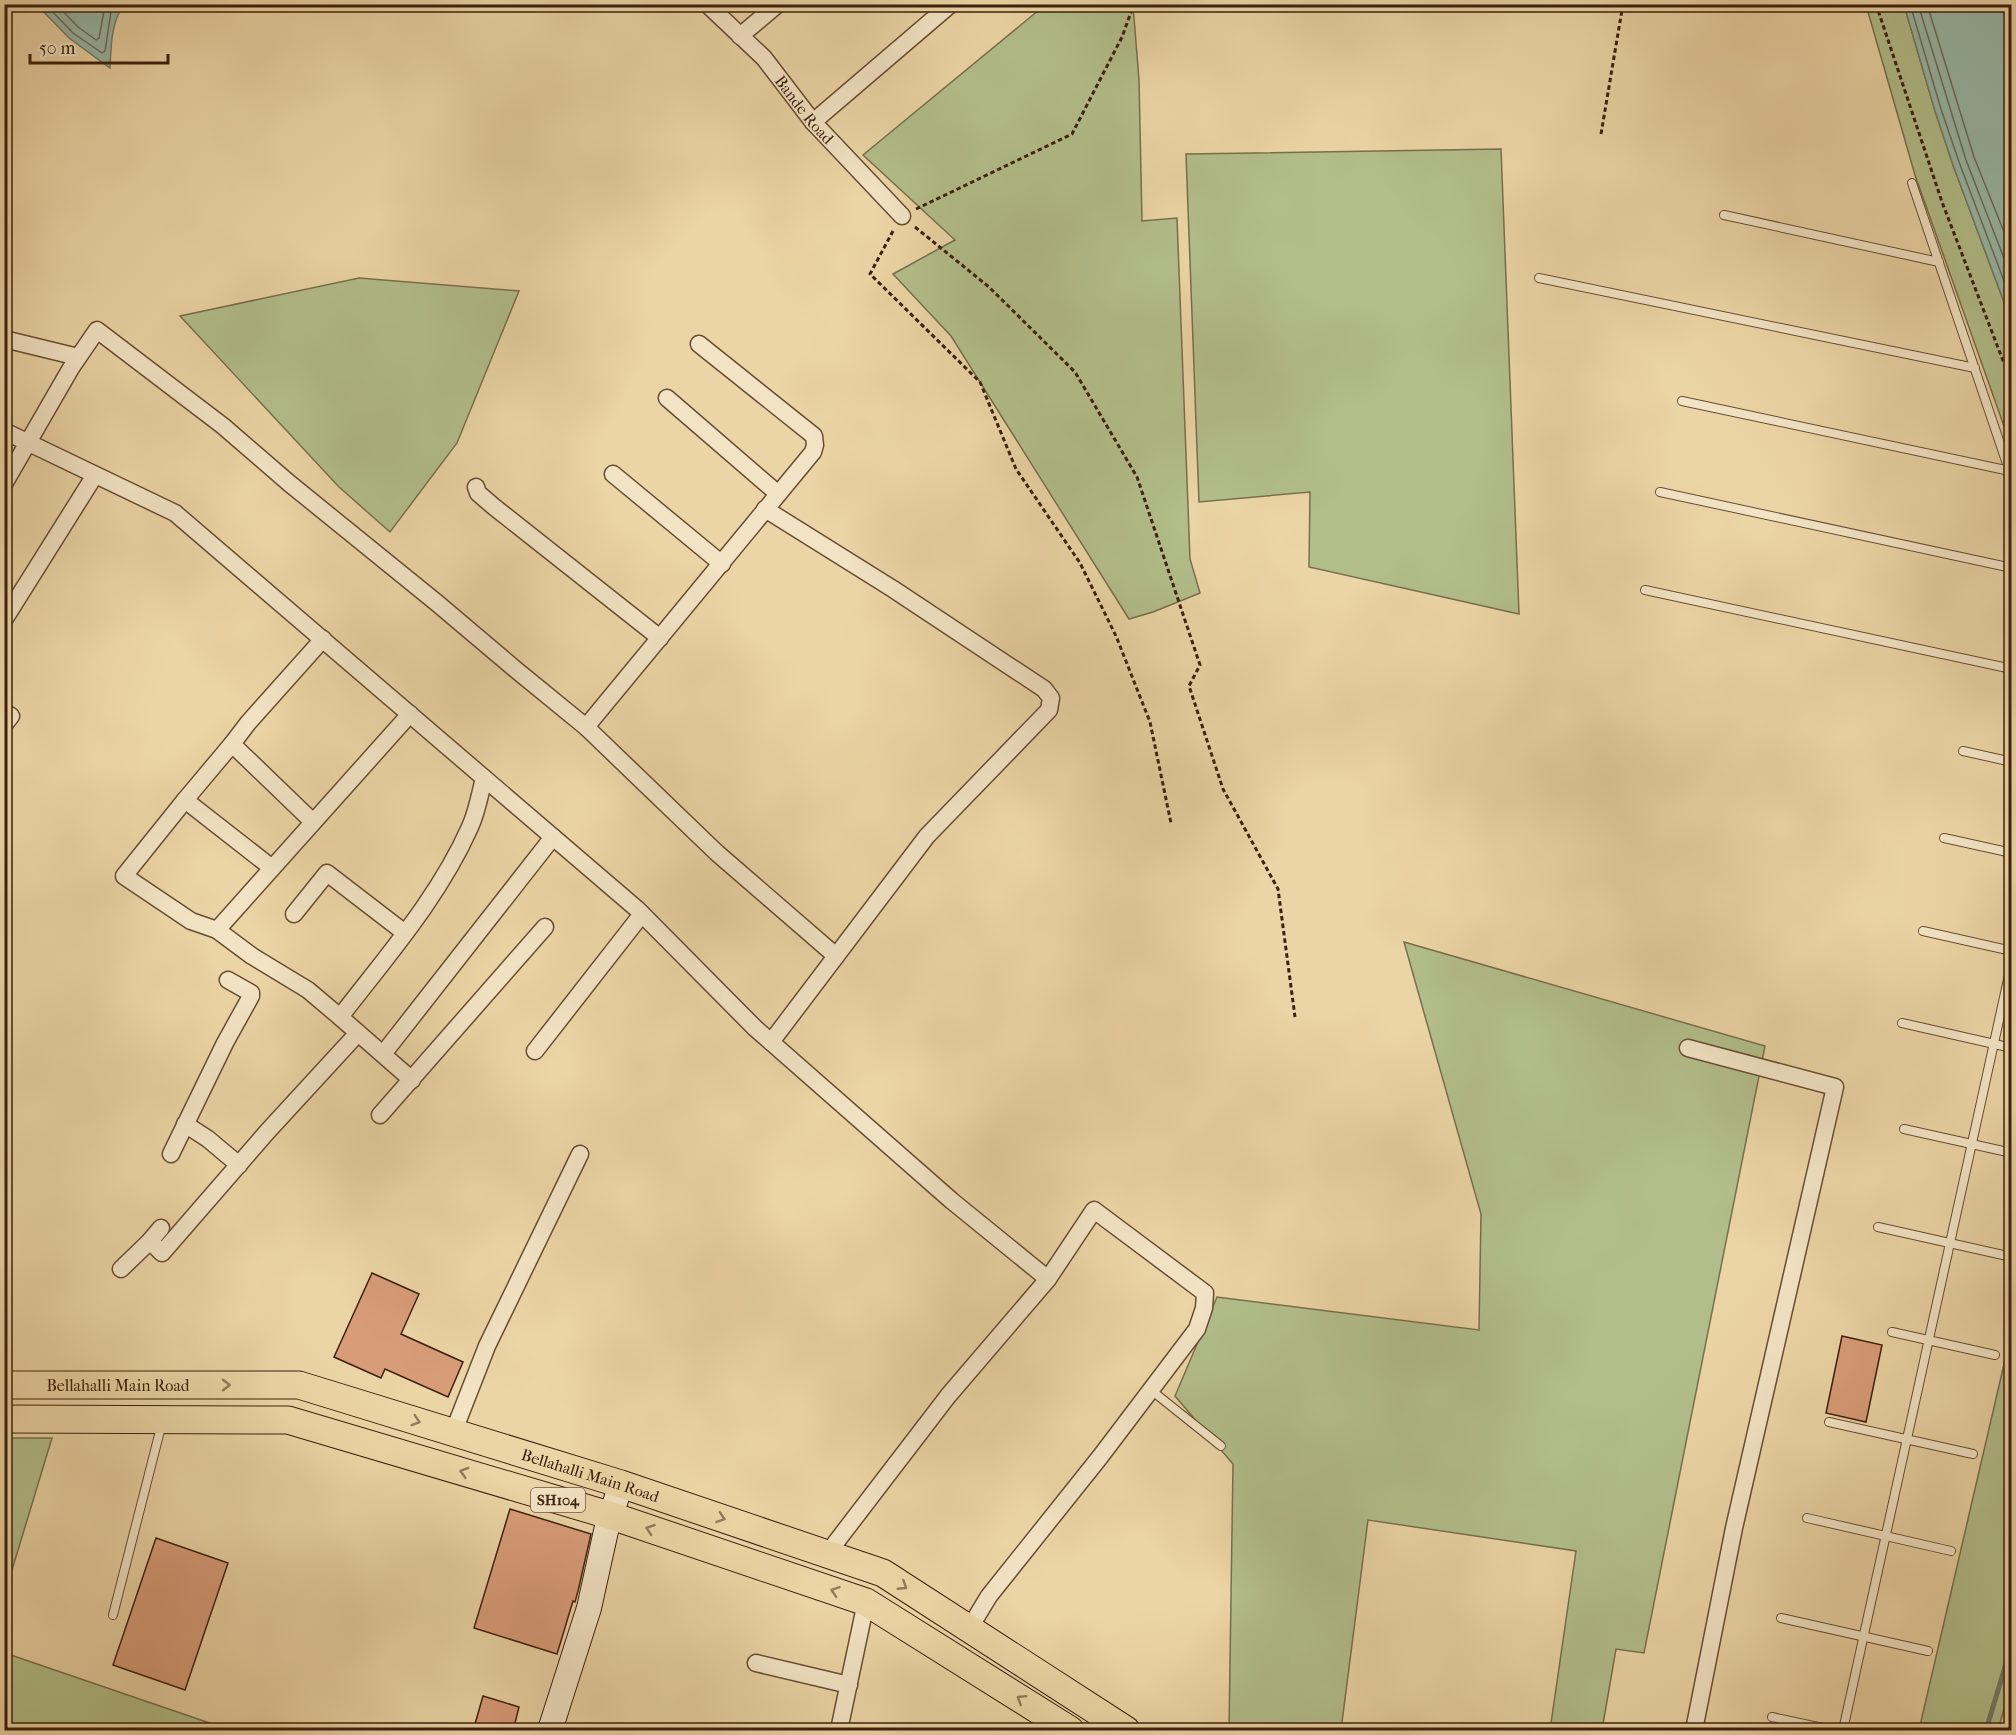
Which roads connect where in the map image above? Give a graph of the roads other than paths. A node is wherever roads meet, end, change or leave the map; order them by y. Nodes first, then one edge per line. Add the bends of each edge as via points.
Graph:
1 (707, 4) edge
2 (778, 4) edge
3 (951, 4) edge
4 (740, 36) junction
5 (813, 122) junction
6 (1912, 183) dead end
7 (1724, 215) dead end
8 (902, 216) road end
9 (1939, 262) junction
10 (1539, 278) dead end
11 (4, 339) edge
12 (699, 344) dead end
13 (78, 357) junction
14 (1975, 368) junction
15 (667, 398) dead end
16 (1682, 401) dead end
17 (4, 431) edge
18 (27, 443) junction
19 (613, 474) dead end
20 (2011, 474) edge
21 (95, 475) junction
22 (4, 484) edge
23 (476, 487) dead end
24 (1660, 492) dead end
25 (777, 493) junction
26 (765, 509) junction
27 (722, 564) junction
28 (2012, 568) edge
29 (1645, 590) dead end
30 (4, 620) edge
31 (660, 638) junction
32 (323, 639) junction
33 (2012, 669) edge
34 (4, 712) edge
35 (410, 714) junction
36 (4, 725) edge
37 (586, 727) junction
38 (232, 744) junction
39 (1964, 751) dead end
40 (2012, 762) edge
41 (484, 778) junction
42 (185, 800) junction
43 (313, 822) junction
44 (553, 837) junction
45 (1944, 838) dead end
46 (2012, 854) edge
47 (272, 868) junction
48 (294, 914) dead end
49 (642, 914) junction
50 (545, 927) dead end
51 (218, 930) junction
52 (1923, 931) dead end
53 (405, 933) junction
54 (2012, 951) edge
55 (836, 956) junction
56 (2012, 961) edge
57 (228, 980) dead end
58 (340, 1017) junction
59 (1902, 1023) dead end
60 (358, 1033) junction
61 (771, 1042) junction
62 (1993, 1043) junction
63 (1688, 1048) dead end
64 (2012, 1048) edge
65 (535, 1051) dead end
66 (383, 1054) junction
67 (412, 1080) junction
68 (380, 1114) dead end
69 (185, 1124) junction
70 (1904, 1129) dead end
71 (1971, 1144) junction
72 (2012, 1153) edge
73 (171, 1154) dead end
74 (580, 1154) dead end
75 (239, 1165) junction
76 (1878, 1227) dead end
77 (1950, 1244) junction
78 (2012, 1257) edge
79 (121, 1269) dead end
80 (1048, 1279) junction
81 (1892, 1332) dead end
82 (1929, 1340) junction
83 (1995, 1355) dead end
84 (4, 1385) edge
85 (1151, 1390) junction
86 (4, 1419) edge
87 (163, 1419) junction
88 (1829, 1422) dead end
89 (453, 1433) junction
90 (1907, 1439) junction
91 (1221, 1446) dead end
92 (1973, 1454) dead end
93 (621, 1484) junction
94 (612, 1515) junction
95 (1807, 1518) dead end
96 (1886, 1536) junction
97 (1951, 1551) dead end
98 (827, 1554) junction
99 (866, 1602) junction
100 (113, 1615) dead end
101 (1781, 1618) dead end
102 (969, 1629) junction
103 (1864, 1636) junction
104 (1928, 1651) dead end
105 (756, 1664) dead end
106 (849, 1685) junction
107 (1772, 1718) dead end
108 (550, 1731) edge
109 (839, 1731) edge
110 (1070, 1731) edge
111 (1126, 1731) edge
112 (1694, 1731) edge
113 (1832, 1731) edge
114 (1843, 1731) edge

1 - 4 street, Bande Road
2 - 4 street
3 - 5 street
4 - 5 street, Bande Road via 764,58
5 - 8 street, Bande Road
6 - 9 lane
7 - 9 lane
9 - 14 lane
10 - 14 lane
11 - 13 street
12 - 25 street via 814,436 813,452
13 - 18 street
13 - 37 street via 97,330 223,426
14 - 20 lane
15 - 25 street
16 - 20 lane
17 - 18 street
18 - 21 street
18 - 22 street
19 - 27 street
21 - 30 street
21 - 32 street via 175,513
23 - 31 street via 493,506
24 - 28 lane
25 - 26 street
26 - 27 street
26 - 55 street via 893,589 1044,689 1051,698 1049,710 927,836
27 - 31 street
29 - 33 lane
31 - 37 street
32 - 35 street
32 - 38 street
34 - 36 street via 11,716
35 - 41 street
35 - 43 street
37 - 55 street via 717,853
38 - 42 street
38 - 43 street
39 - 40 lane
41 - 44 street
41 - 53 street via 471,825 445,874
42 - 47 street
42 - 51 street via 124,876 191,921
43 - 47 street
44 - 49 street
44 - 66 street
45 - 46 lane
47 - 51 street
48 - 53 street via 327,873
49 - 61 street
49 - 65 street
50 - 67 street
51 - 58 street via 308,990
52 - 54 lane
53 - 58 street
55 - 61 street
56 - 62 lane
57 - 69 street via 251,993
58 - 60 street
59 - 62 lane
60 - 66 street
60 - 75 street
61 - 80 street via 952,1201
62 - 64 lane
62 - 71 lane
63 - 112 street via 1835,1087 1734,1528
66 - 67 street
67 - 68 street
69 - 73 street
69 - 75 street
70 - 71 lane
71 - 72 lane
71 - 77 lane
74 - 89 street via 487,1346
75 - 79 street via 162,1253 155,1235
76 - 77 lane
77 - 78 lane
77 - 82 lane
80 - 85 street via 1094,1210 1205,1293 1197,1329
80 - 98 street via 948,1395
81 - 82 lane
82 - 83 lane
82 - 90 lane
84 -> 89 main road, Bellahalli Main Road / SH104 via 299,1385
85 - 91 lane
85 - 102 street via 989,1596
86 - 87 main road, Bellahalli Main Road / SH104
94 -> 87 main road, Bellahalli Main Road / SH104 via 288,1420
87 - 100 lane
88 - 90 lane
89 - 93 main road, Bellahalli Main Road / SH104
90 - 92 lane
90 - 96 lane
93 - 94 street
93 -> 98 main road, Bellahalli Main Road / SH104
99 -> 94 main road, Bellahalli Main Road / SH104
94 - 108 street via 589,1608
95 - 96 lane
96 - 97 lane
96 - 103 lane
98 -> 102 main road, Bellahalli Main Road / SH104 via 883,1573
99 - 106 street
110 -> 99 main road, Bellahalli Main Road / SH104
101 - 103 lane
102 - 111 main road, Bellahalli Main Road / SH104
103 - 104 lane
103 - 114 lane
105 - 106 street
106 - 109 street
107 - 113 lane

